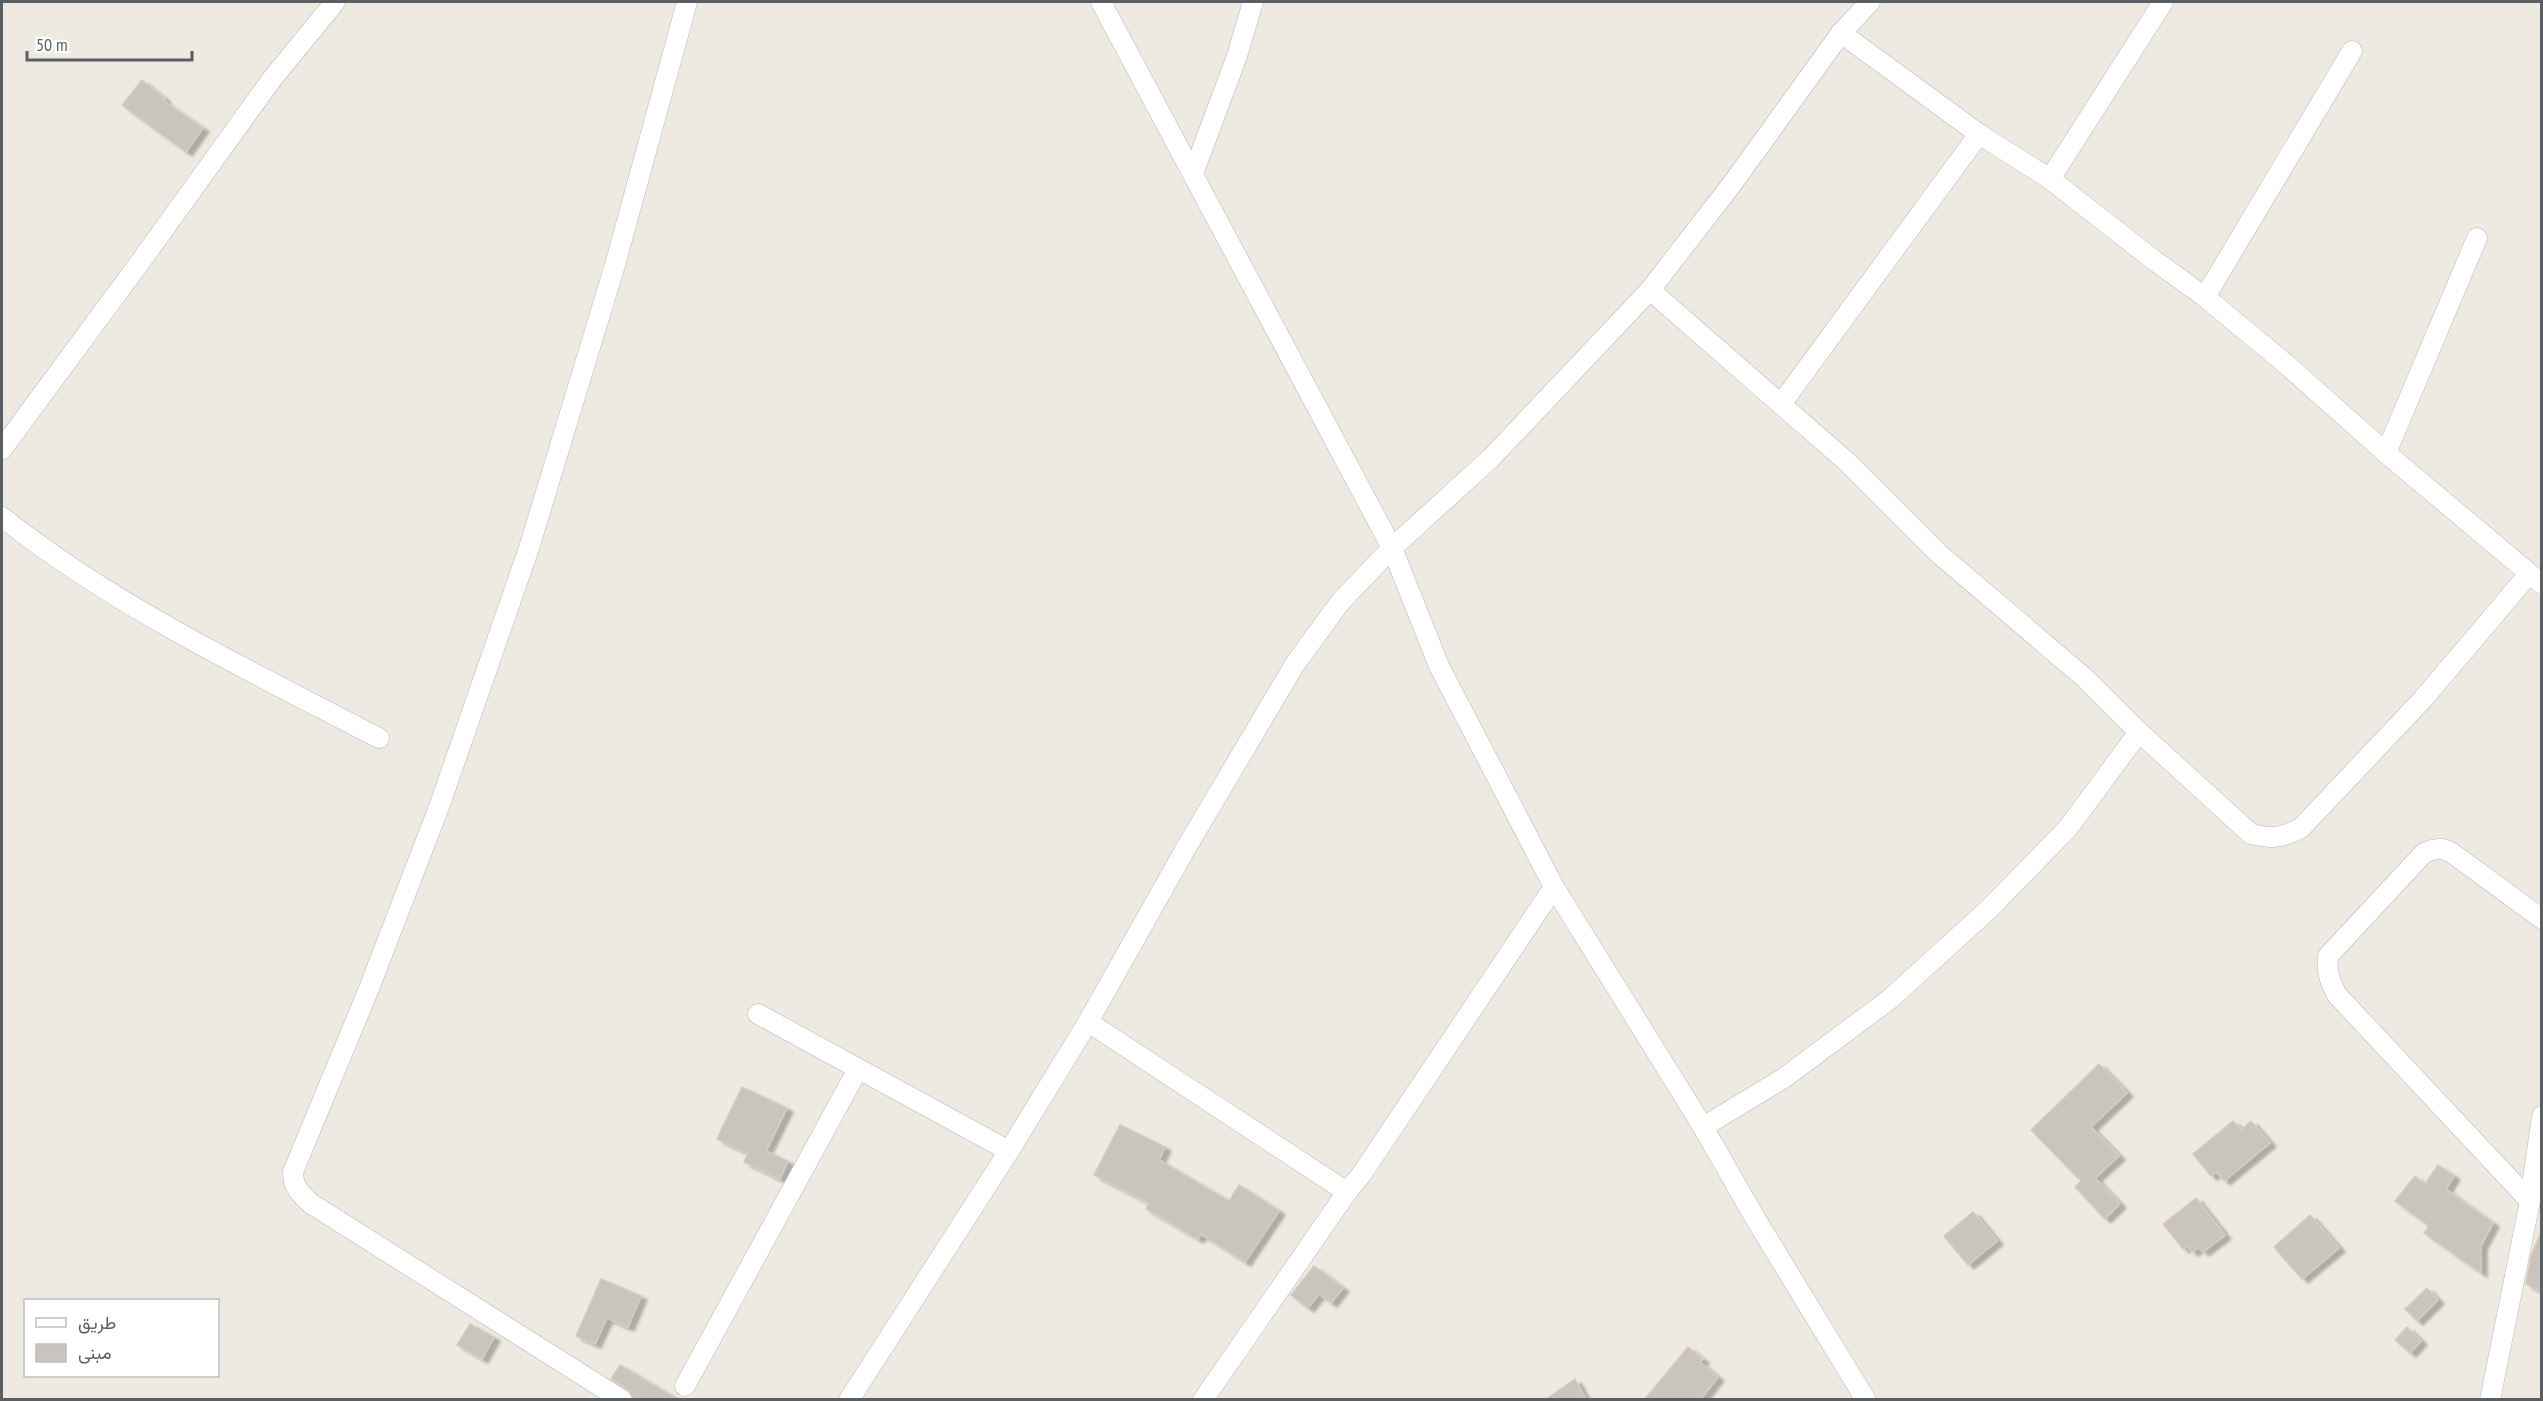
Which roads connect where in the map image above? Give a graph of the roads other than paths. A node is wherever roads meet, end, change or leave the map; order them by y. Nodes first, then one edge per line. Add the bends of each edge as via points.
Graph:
1 (335, 2) edge
2 (687, 2) edge
3 (1101, 2) edge
4 (1253, 2) edge
5 (1870, 2) edge
6 (2163, 2) edge
7 (1841, 33) junction
8 (2352, 51) dead end
9 (1979, 134) junction
10 (1193, 174) junction
11 (2050, 179) junction
12 (2477, 238) dead end
13 (1650, 290) junction
14 (2205, 297) junction
15 (1781, 404) junction
16 (2, 448) edge
17 (2386, 453) junction
18 (2, 517) edge
19 (1392, 548) junction
20 (2535, 579) edge
21 (2139, 732) junction
22 (380, 738) dead end
23 (1554, 887) junction
24 (2541, 919) edge
25 (758, 1014) dead end
26 (1088, 1022) junction
27 (858, 1069) junction
28 (2541, 1116) edge
29 (1703, 1127) junction
30 (1009, 1151) junction
31 (1347, 1192) junction
32 (2530, 1201) junction
33 (685, 1386) dead end
34 (2495, 1398) edge
35 (622, 1400) edge
36 (849, 1400) edge
37 (1203, 1400) edge
38 (1866, 1400) edge

1 - 16 street via 272,79
2 - 35 street via 615,266 529,548 440,807 293,1172 297,1190 310,1203
3 - 10 street
4 - 10 street
5 - 7 street
6 - 11 street
7 - 9 street
7 - 13 street
8 - 14 street
9 - 11 street
9 - 15 street
10 - 19 street
11 - 14 street
12 - 17 street
13 - 15 street
13 - 19 street via 1491,458
14 - 17 street
15 - 21 street via 1846,461 1938,553 2086,679
17 - 20 street
18 - 22 street via 151,619
19 - 23 street via 1439,666
19 - 26 street via 1341,601 1295,664
20 - 21 street via 2301,828 2286,835 2271,838 2251,834
21 - 29 street via 2068,828 1989,909 1890,999 1784,1078
23 - 29 street
23 - 31 street
24 - 32 street via 2452,854 2434,848 2424,853 2328,956 2326,965 2337,995
25 - 27 street
26 - 30 street
26 - 31 street
27 - 30 street
27 - 33 street
28 - 32 street
29 - 38 street
30 - 36 street
31 - 37 street
32 - 34 street

